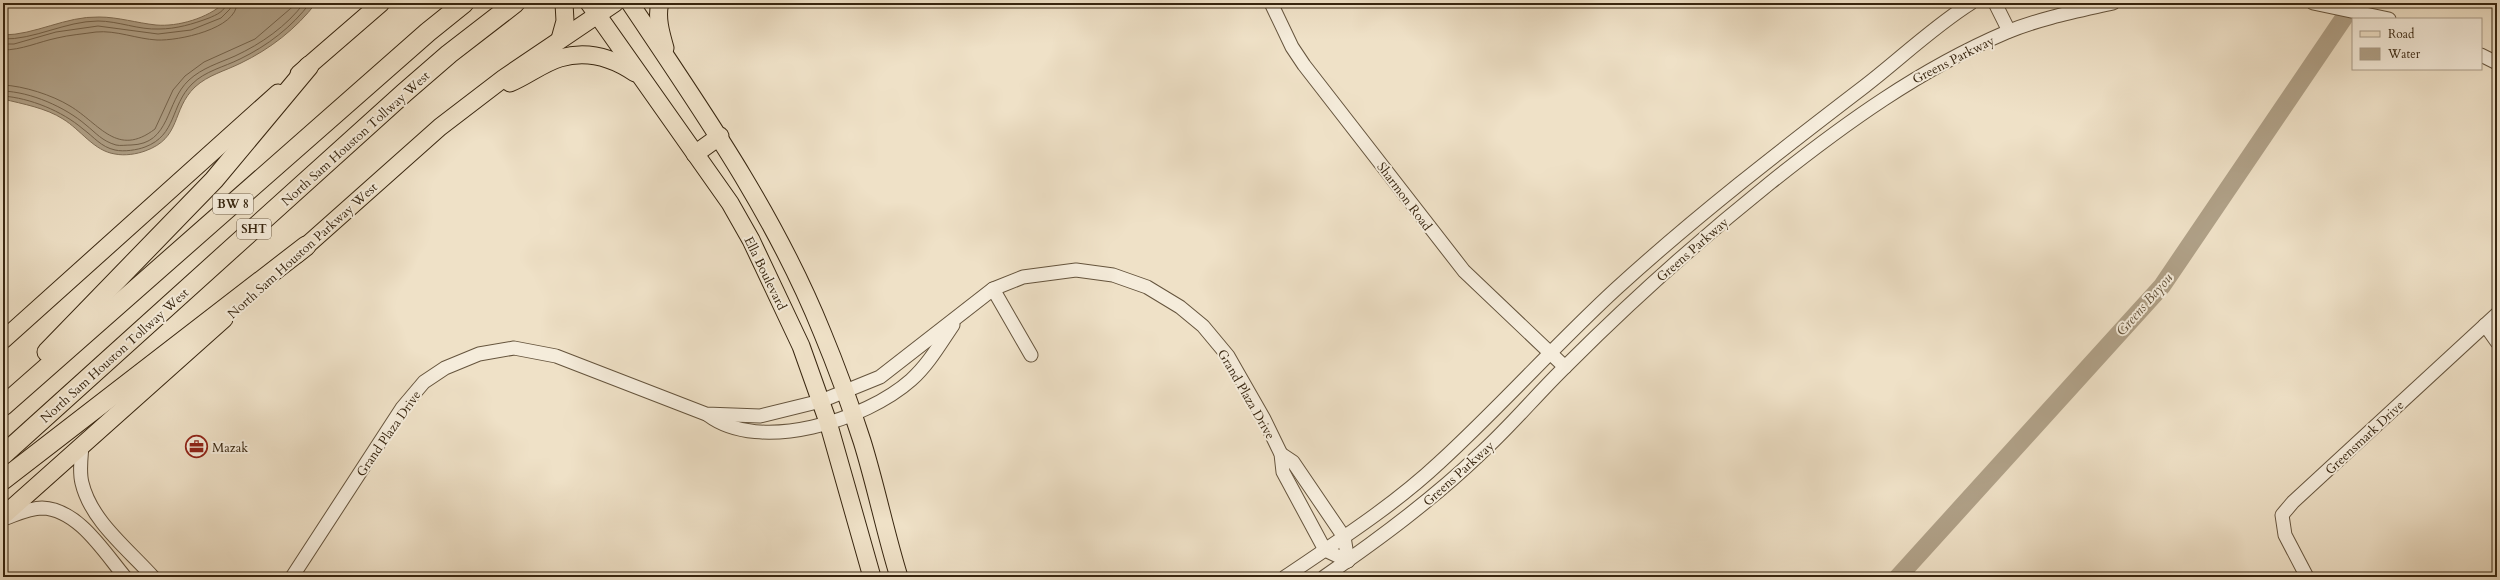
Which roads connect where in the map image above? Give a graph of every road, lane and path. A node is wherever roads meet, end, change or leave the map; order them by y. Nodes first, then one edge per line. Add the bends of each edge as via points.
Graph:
1 (381, 3) edge
2 (464, 3) edge
3 (564, 3) edge
4 (615, 3) edge
5 (630, 3) edge
6 (660, 3) edge
7 (1271, 3) edge
8 (1971, 3) edge
9 (1996, 3) edge
10 (2113, 3) edge
11 (2313, 3) edge
12 (512, 6) edge
13 (593, 9) edge
14 (2384, 18) edge
15 (2010, 31) junction
16 (560, 39) junction
17 (2482, 56) edge
18 (2497, 63) edge
19 (309, 66) junction
20 (677, 73) junction
21 (641, 77) junction
22 (484, 93) junction
23 (720, 136) junction
24 (695, 154) junction
25 (774, 230) junction
26 (751, 240) junction
27 (306, 246) junction
28 (993, 289) junction
29 (2497, 314) edge
30 (956, 320) junction
31 (2485, 325) junction
32 (3, 340) edge
33 (2497, 342) edge
34 (1550, 353) junction
35 (1031, 355) dead end
36 (1565, 367) junction
37 (845, 393) junction
38 (3, 398) edge
39 (821, 402) junction
40 (3, 406) edge
41 (706, 414) junction
42 (852, 415) junction
43 (828, 422) junction
44 (82, 446) junction
45 (1281, 454) junction
46 (3, 456) edge
47 (1441, 462) junction
48 (1456, 476) junction
49 (3, 480) edge
50 (3, 517) edge
51 (1344, 537) junction
52 (1325, 550) junction
53 (1348, 561) junction
54 (897, 570) edge
55 (871, 574) edge
56 (125, 577) edge
57 (152, 577) edge
58 (292, 577) edge
59 (1285, 577) edge
60 (1324, 577) edge
61 (2307, 577) edge

1 - 19 main road
2 - 40 highway, BW 8
3 - 16 main road via 565,21
4 - 13 main road, North Sam Houston Parkway West
5 - 20 main road, Ella Boulevard
6 - 20 main road via 660,32
7 - 34 street, Sharmon Road via 1292,47 1304,65 1435,236 1464,272
8 - 34 street, Greens Parkway via 1751,172 1686,226
9 - 15 street
10 - 15 street, Greens Parkway
11 - 14 street
12 - 46 highway, North Sam Houston Tollway West / SHT via 449,54 404,93
13 - 16 main road, North Sam Houston Parkway West
13 - 21 main road, Ella Boulevard
15 - 36 street, Greens Parkway via 1960,54 1896,90 1834,134 1693,246
16 - 22 main road, North Sam Houston Parkway West
17 - 18 street
19 - 32 main road
19 - 38 highway via 214,180
20 - 23 main road, Ella Boulevard
21 - 22 main road via 609,58 580,55 559,58 527,76
21 - 24 main road, Ella Boulevard
22 - 27 main road, North Sam Houston Parkway West via 440,127
23 - 24 main road
23 - 25 main road, Ella Boulevard
24 - 26 main road, Ella Boulevard via 730,204
25 - 26 main road
25 - 37 main road, Ella Boulevard via 822,332
26 - 39 main road, Ella Boulevard via 801,346
27 - 44 main road, North Sam Houston Parkway West
27 - 49 highway
28 - 30 street, Grand Plaza Drive
28 - 35 street
28 - 45 street, Grand Plaza Drive via 1023,277 1076,270 1113,275 1146,288 1180,307 1203,326 1228,356
29 - 31 street, Greensmark Drive
30 - 37 street, Grand Plaza Drive via 929,338 890,371
30 - 42 street, Grand Plaza Drive via 926,365 911,380 887,397
31 - 33 street
31 - 61 street, Greensmark Drive via 2282,515 2285,535
34 - 36 street, Sharmon Road
34 - 47 street, Greens Parkway
36 - 48 street, Greens Parkway via 1506,429
37 - 39 street, Grand Plaza Drive
37 - 42 main road, Ella Boulevard
39 - 41 street, Grand Plaza Drive via 760,416
39 - 43 main road, Ella Boulevard
41 - 43 street, Grand Plaza Drive via 719,424 756,432 800,429
41 - 58 street, Grand Plaza Drive via 556,356 514,348 479,354 445,368 424,382 402,408
42 - 43 street, Grand Plaza Drive
42 - 54 main road, Ella Boulevard via 862,441
43 - 55 main road, Ella Boulevard
44 - 50 main road, North Sam Houston Parkway West
44 - 57 street via 81,482 90,504 98,517
45 - 51 street, Grand Plaza Drive via 1292,462
45 - 52 street, Grand Plaza Drive via 1283,472
47 - 48 street
47 - 51 street, Greens Parkway via 1406,492
48 - 53 street, Greens Parkway via 1411,514
50 - 56 street via 41,508 61,513 84,530
51 - 52 street, Greens Parkway
51 - 53 street, Grand Plaza Drive
52 - 53 street
52 - 59 street, Greens Parkway
53 - 60 street, Greens Parkway
54 - 55 main road

